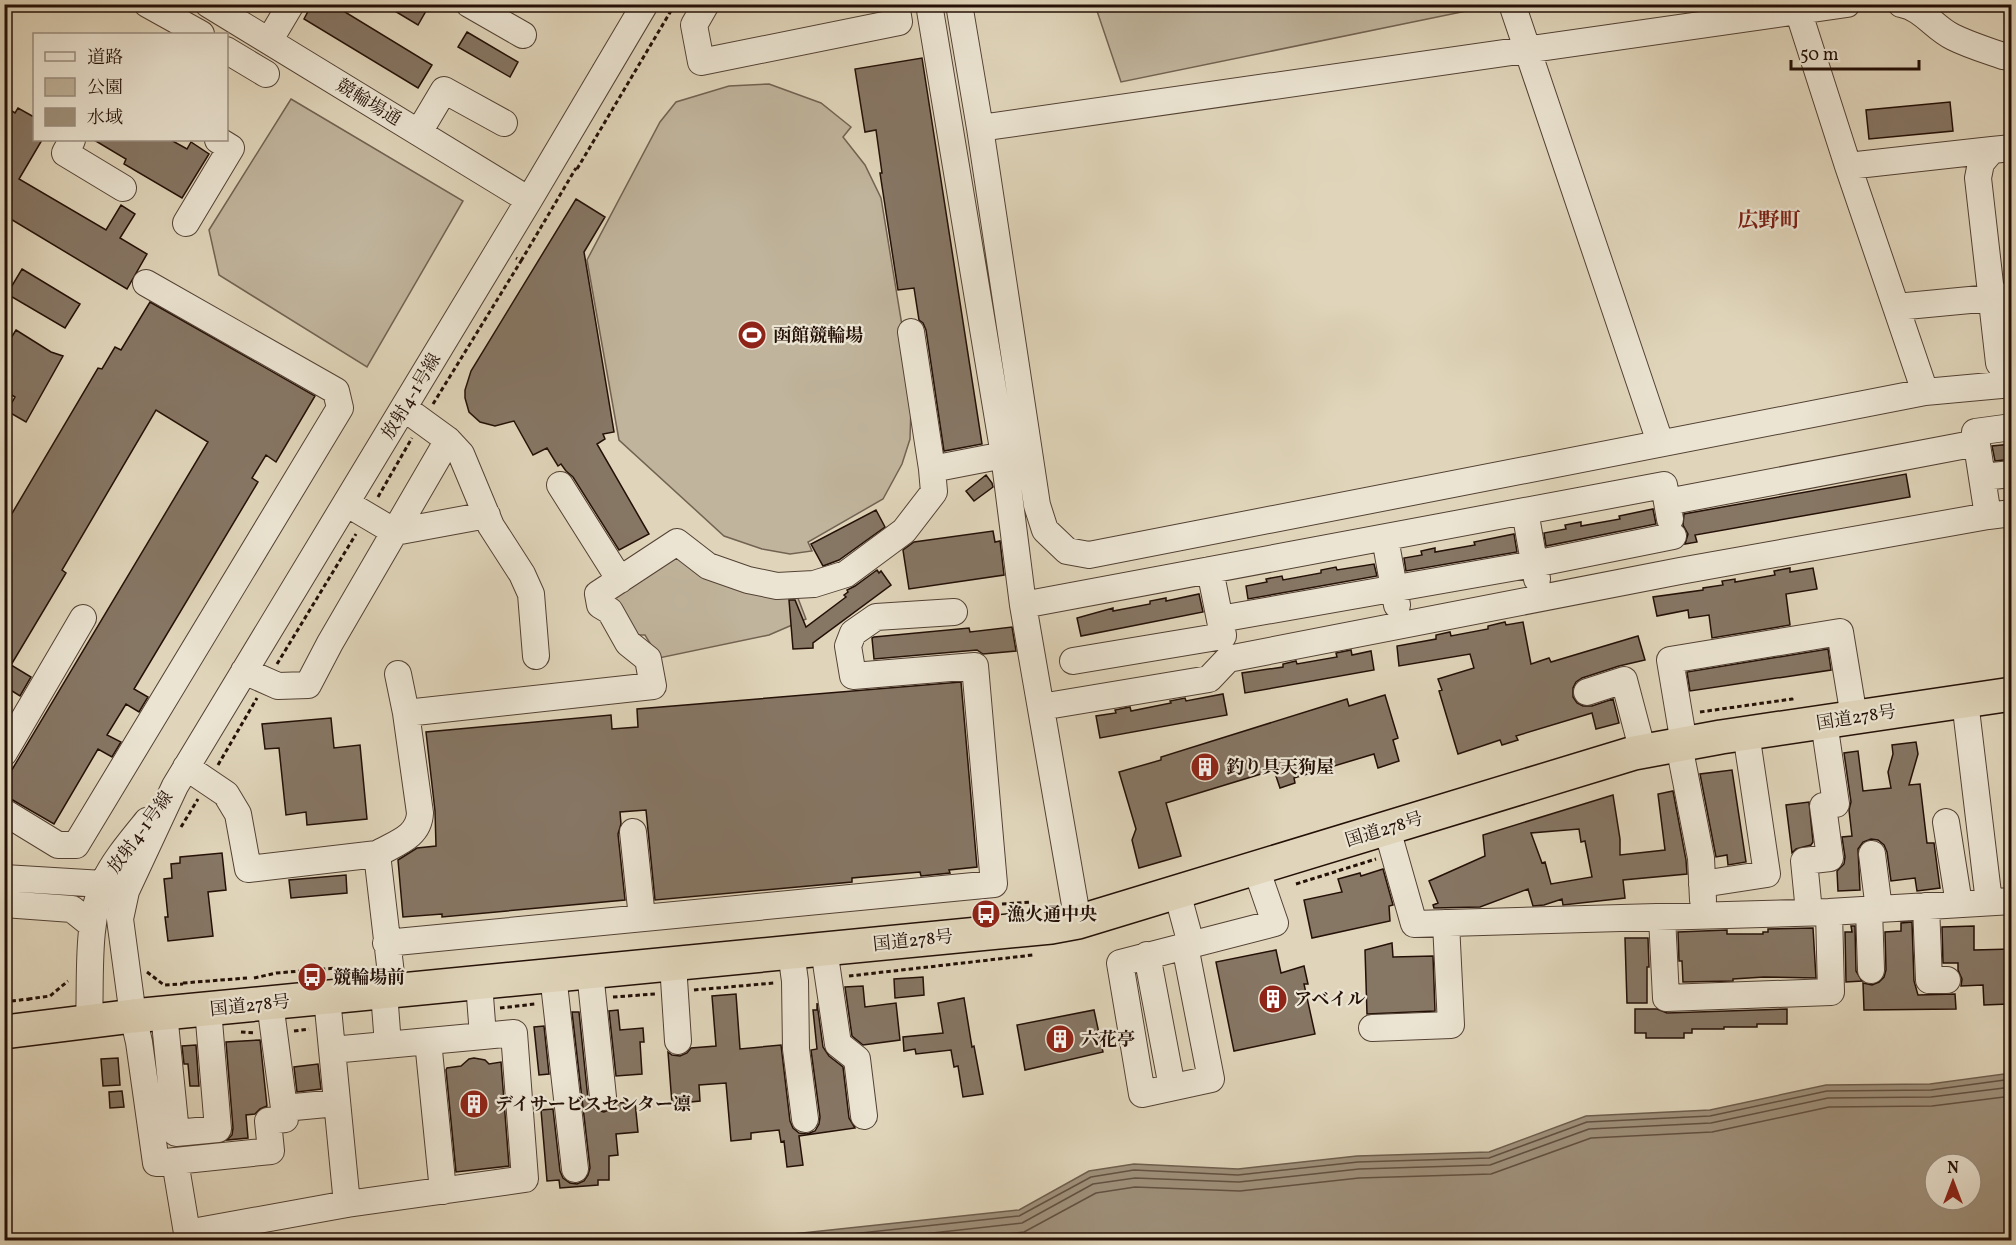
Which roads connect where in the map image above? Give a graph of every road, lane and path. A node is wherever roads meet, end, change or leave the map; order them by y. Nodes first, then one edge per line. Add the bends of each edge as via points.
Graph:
1 (147, 4) edge
2 (291, 4) edge
3 (469, 4) edge
4 (645, 4) edge
5 (675, 4) edge
6 (706, 4) edge
7 (896, 4) edge
8 (929, 4) edge
9 (959, 4) edge
10 (1512, 4) edge
11 (1847, 4) edge
12 (1901, 4) edge
13 (1797, 8) edge
14 (213, 17) edge
15 (199, 33) edge
16 (523, 35) dead end
17 (269, 41) junction
18 (228, 51) edge
19 (1527, 51) junction
20 (2012, 57) edge
21 (266, 75) dead end
22 (504, 123) dead end
23 (980, 128) junction
24 (418, 132) junction
25 (71, 141) edge
26 (220, 141) edge
27 (2002, 149) edge
28 (1848, 166) junction
29 (577, 169) dead end
30 (123, 188) dead end
31 (530, 200) junction
32 (186, 224) dead end
33 (500, 248) junction
34 (146, 283) dead end
35 (2001, 297) edge
36 (1896, 307) junction
37 (911, 332) dead end
38 (2012, 377) edge
39 (2012, 384) edge
40 (1925, 392) junction
41 (413, 415) junction
42 (2012, 427) edge
43 (448, 441) junction
44 (1660, 442) junction
45 (1977, 443) junction
46 (1004, 455) junction
47 (932, 469) junction
48 (2012, 474) edge
49 (1982, 477) junction
50 (560, 485) dead end
51 (1667, 502) junction
52 (356, 510) junction
53 (1525, 511) junction
54 (2000, 514) edge
55 (487, 515) junction
56 (395, 532) junction
57 (1673, 536) junction
58 (1385, 538) junction
59 (1534, 564) junction
60 (1210, 570) junction
61 (1680, 572) junction
62 (620, 580) junction
63 (1394, 590) junction
64 (1541, 598) junction
65 (1023, 605) junction
66 (954, 612) dead end
67 (83, 618) dead end
68 (1401, 625) junction
69 (1223, 638) junction
70 (536, 656) dead end
71 (1073, 661) dead end
72 (398, 674) dead end
73 (256, 676) junction
74 (1587, 692) dead end
75 (2012, 694) edge
76 (1965, 701) junction
77 (1041, 707) junction
78 (406, 713) junction
79 (1839, 720) junction
80 (1746, 733) junction
81 (1681, 744) junction
82 (1643, 752) junction
83 (4, 753) edge
84 (181, 776) junction
85 (208, 782) junction
86 (4, 812) edge
87 (1946, 822) dead end
88 (178, 831) dead end
89 (633, 832) dead end
90 (1391, 841) junction
91 (377, 854) junction
92 (1872, 854) dead end
93 (4, 878) edge
94 (1260, 881) junction
95 (103, 884) junction
96 (1702, 884) junction
97 (1177, 892) junction
98 (2000, 902) edge
99 (4, 904) edge
100 (1959, 904) junction
101 (1926, 906) junction
102 (1874, 909) junction
103 (1819, 912) junction
104 (1703, 916) junction
105 (1662, 917) junction
106 (642, 918) junction
107 (1078, 922) junction
108 (1446, 923) junction
109 (92, 925) junction
110 (386, 943) junction
111 (1188, 945) junction
112 (1037, 955) dead end
113 (826, 963) junction
114 (793, 966) junction
115 (1871, 970) dead end
116 (674, 978) junction
117 (1947, 980) dead end
118 (591, 986) junction
119 (555, 989) junction
120 (388, 992) junction
121 (480, 996) junction
122 (328, 1011) junction
123 (164, 1013) junction
124 (132, 1016) junction
125 (272, 1018) junction
126 (89, 1021) junction
127 (209, 1022) junction
128 (1372, 1028) dead end
129 (4, 1032) edge
130 (483, 1036) junction
131 (428, 1041) junction
132 (678, 1041) dead end
133 (388, 1045) junction
134 (332, 1050) junction
135 (603, 1097) dead end
136 (337, 1103) junction
137 (284, 1108) junction
138 (864, 1116) dead end
139 (805, 1119) dead end
140 (175, 1161) junction
141 (575, 1169) dead end
142 (443, 1191) junction
143 (347, 1204) junction

1 - 15 street
2 - 17 street
3 - 16 street
4 - 31 street, 放射4-1号線
5 - 29 path
6 - 7 street via 694,25 700,62 899,22
8 - 46 street
9 - 23 street
10 - 19 street
11 - 13 street
12 - 20 street via 1951,36
13 - 19 street
13 - 28 street
14 - 17 street, 競輪場通
17 - 24 street, 競輪場通
18 - 21 street
19 - 23 street
19 - 44 street
22 - 24 street via 444,90
23 - 44 street via 1037,505 1046,530 1067,550 1089,555
24 - 31 street, 競輪場通
25 - 30 street via 65,153
26 - 32 street via 231,148
27 - 28 street
27 - 35 street via 1981,163 1978,178
28 - 36 street
31 - 33 street, 放射4-1号線
33 - 41 street, 放射4-1号線
33 - 41 path via 521,261
34 - 86 street via 336,391 340,408 76,845 58,845
35 - 36 street
35 - 38 street via 1999,363
36 - 40 street
37 - 47 street
39 - 40 street
40 - 44 street
41 - 43 street
41 - 52 street, 放射4-1号線
41 - 52 path
42 - 45 street via 1975,432
43 - 55 street via 460,454
43 - 56 street
45 - 49 street
45 - 51 street
46 - 47 street
46 - 65 street
47 - 62 street via 934,492 904,531 846,574 814,584 777,586 708,566 677,542
48 - 49 street
49 - 54 street
50 - 62 street
51 - 53 street via 1664,485
51 - 57 street
52 - 56 street
52 - 73 street, 放射4-1号線
52 - 73 path
53 - 58 street
53 - 59 street
54 - 61 street
55 - 56 street
55 - 70 street via 531,594
56 - 73 street via 308,686 279,686
57 - 59 street
57 - 61 street
58 - 60 street
58 - 63 street
59 - 63 street
59 - 64 street
60 - 65 street
60 - 69 street
61 - 64 street
62 - 78 street via 598,594 600,605 610,612 628,643 648,659 652,686
63 - 68 street
63 - 69 street
64 - 68 street
65 - 77 street
66 - 106 street via 876,617 853,633 848,646 853,676 975,666 994,884
67 - 83 street
68 - 69 street
69 - 71 street
69 - 77 street via 1209,679
72 - 78 street
73 - 84 street, 放射4-1号線
73 - 85 path
74 - 82 street via 1624,680
75 - 76 highway, 国道278号
76 - 79 highway, 国道278号
76 - 98 street
77 - 107 street
78 - 91 street via 420,824 414,833
79 - 80 highway, 国道278号
79 - 81 street via 1840,632 1670,660
79 - 103 street via 1836,804 1823,807 1830,858 1804,861
80 - 81 highway, 国道278号
80 - 96 street via 1767,874
81 - 82 highway, 国道278号
81 - 96 street
82 - 90 highway, 国道278号
84 - 85 street
84 - 95 street, 放射4-1号線
84 - 124 street, 放射4-1号線 via 126,891 120,919
85 - 88 path
85 - 91 street via 226,794 238,814 248,869
87 - 100 street
89 - 106 street
90 - 94 highway, 国道278号
90 - 94 path
90 - 108 street via 1414,924
91 - 110 street
92 - 102 street
93 - 95 street
94 - 97 highway, 国道278号
94 - 111 street via 1275,923
95 - 109 street, 放射4-1号線
96 - 104 street
97 - 107 highway, 国道278号
97 - 111 street
98 - 100 street
99 - 109 street via 72,909
100 - 101 street
101 - 102 street
101 - 117 street via 1929,980
102 - 103 street
102 - 115 street
103 - 104 street
103 - 105 street via 1831,992 1666,998
104 - 105 street
105 - 108 street
106 - 110 street
107 - 113 highway, 国道278号
108 - 128 street via 1451,1025
109 - 126 street, 放射4-1号線
110 - 120 street
111 - 111 street via 1212,1079 1172,1087 1148,956
112 - 113 path via 871,975
113 - 114 highway, 国道278号
113 - 138 street via 838,1044 857,1059
114 - 116 highway, 国道278号
114 - 116 path
114 - 139 street via 796,1049
116 - 118 highway, 国道278号
116 - 118 path
116 - 132 street
118 - 119 highway, 国道278号
118 - 135 street
119 - 121 highway, 国道278号
119 - 121 path
119 - 141 street
120 - 121 highway, 国道278号
120 - 122 highway, 国道278号
120 - 133 street
121 - 130 street
122 - 125 highway, 国道278号
122 - 125 path via 312,1029
122 - 134 street
123 - 124 highway, 国道278号
123 - 127 highway, 国道278号
123 - 127 street via 176,1133 218,1129
124 - 126 highway, 国道278号
124 - 140 street, 放射4-1号線 via 140,1042 156,1163
125 - 127 highway, 国道278号
125 - 127 path via 260,1034 238,1032
125 - 137 street
126 - 129 highway, 国道278号
130 - 131 street
130 - 142 street via 514,1033 525,1179
131 - 133 street
131 - 142 street
133 - 134 street
134 - 136 street
136 - 137 street
136 - 143 street
137 - 140 street via 285,1119 268,1120 271,1151
140 - 143 street via 187,1233
142 - 143 street

